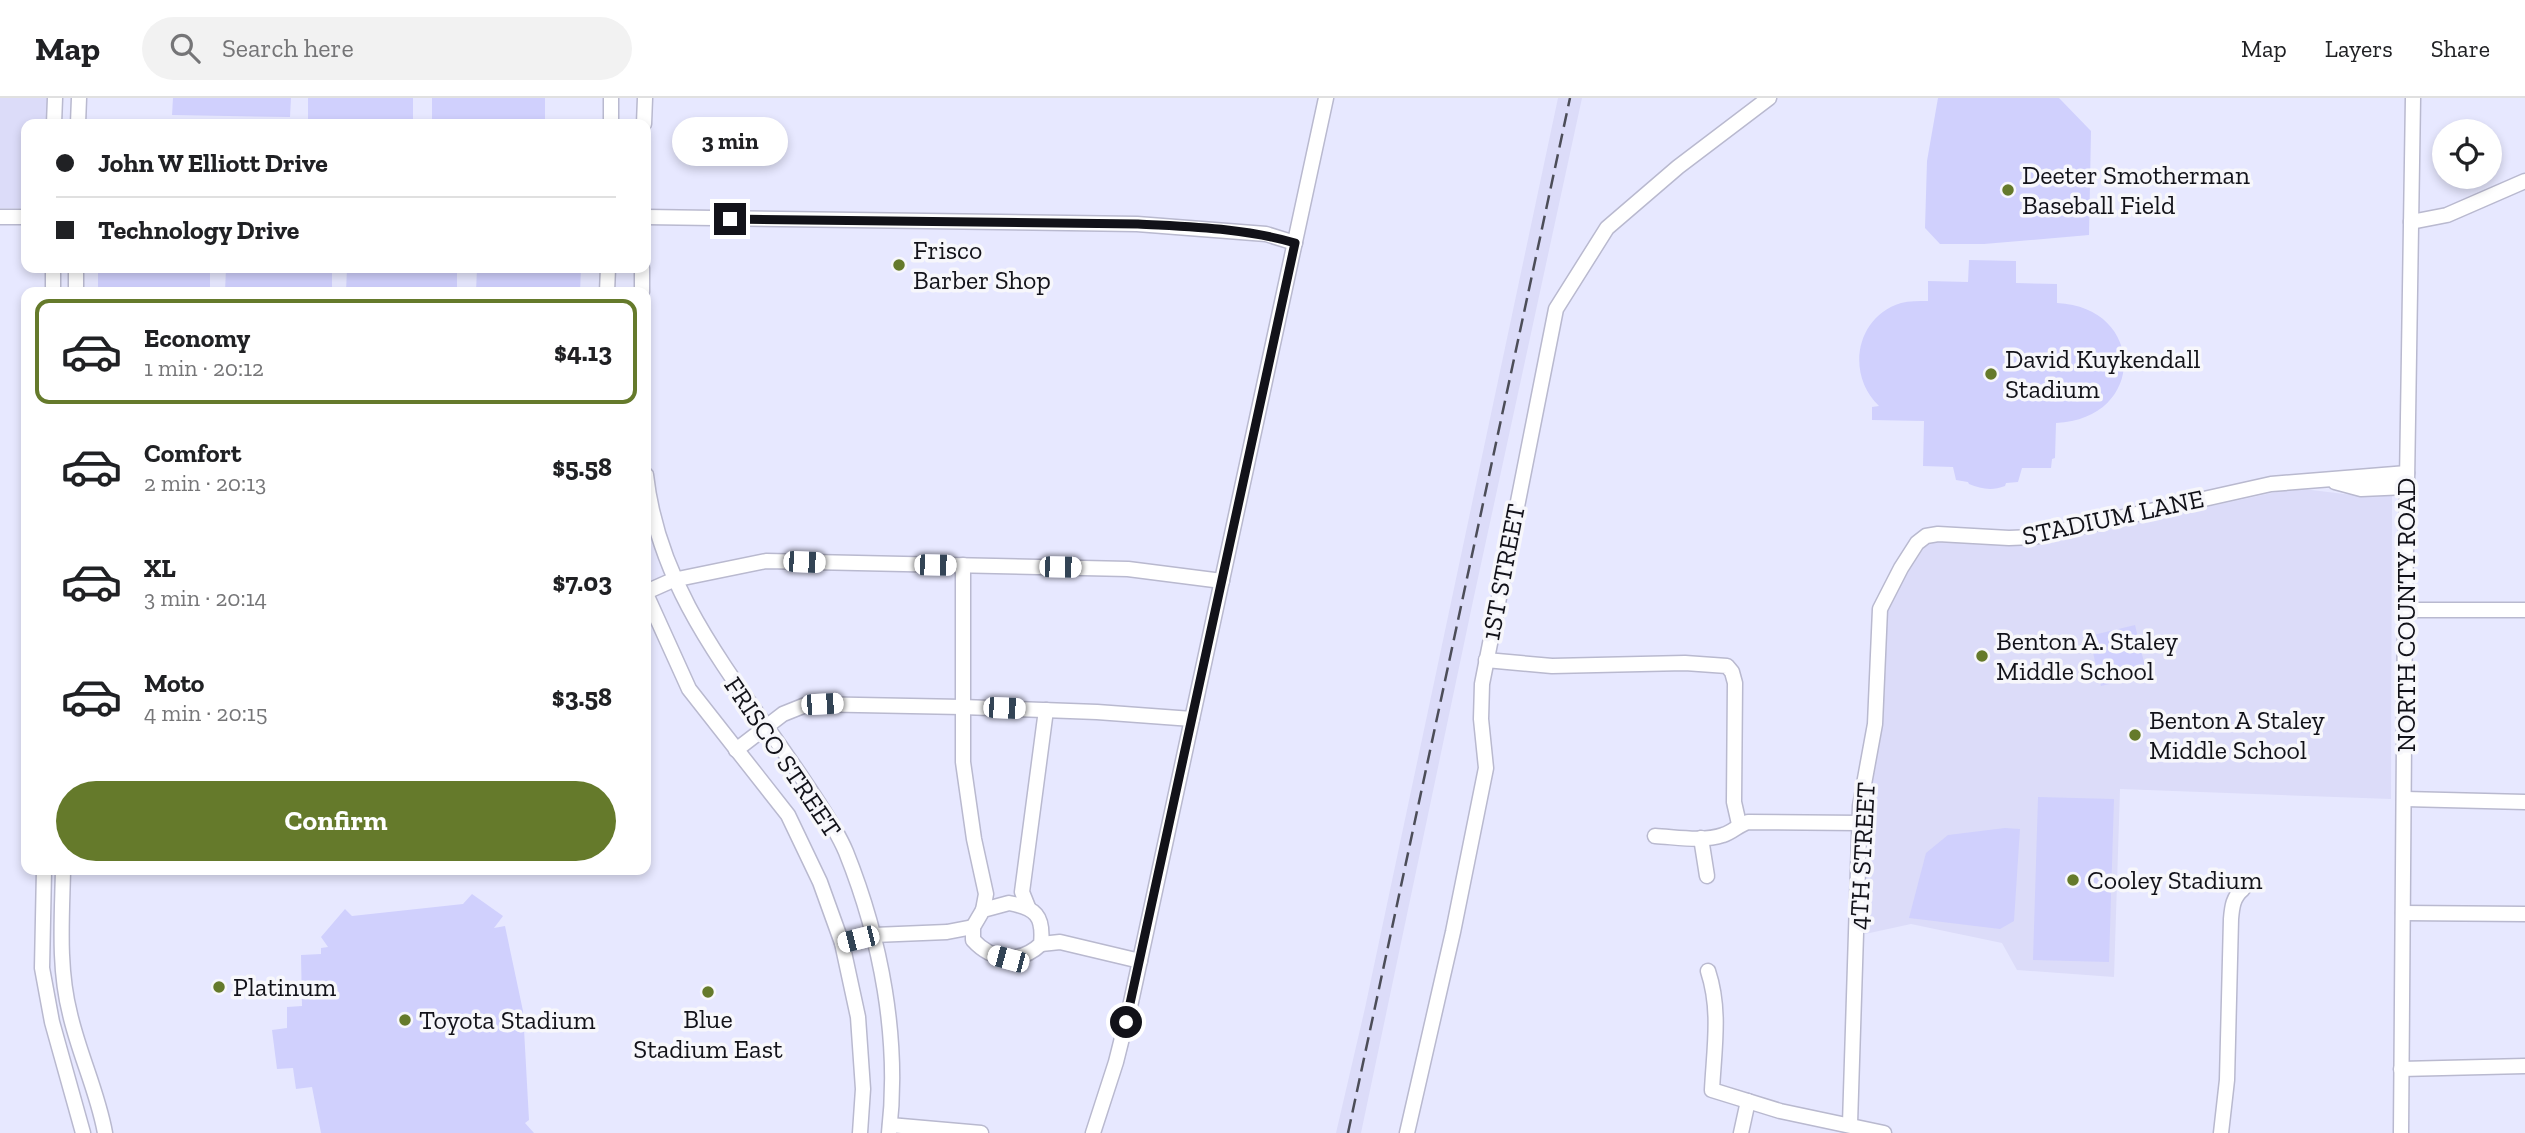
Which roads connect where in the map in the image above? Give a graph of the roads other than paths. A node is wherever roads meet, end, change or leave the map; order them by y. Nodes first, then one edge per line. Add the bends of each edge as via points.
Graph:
1 (55, 98) edge
2 (79, 98) edge
3 (611, 98) edge
4 (645, 98) edge
5 (1326, 98) edge
6 (1769, 98) edge
7 (2413, 98) edge
8 (54, 119) edge
9 (78, 119) edge
10 (611, 119) edge
11 (644, 119) edge
12 (2525, 181) edge
13 (0, 217) edge
14 (21, 217) edge
15 (651, 218) edge
16 (2411, 222) junction
17 (1295, 243) junction
18 (2407, 480) junction
19 (651, 511) edge
20 (963, 565) junction
21 (673, 580) junction
22 (1222, 581) junction
23 (1888, 590) joint
24 (651, 591) edge
25 (651, 604) edge
26 (2404, 610) junction
27 (2525, 610) edge
28 (1486, 660) junction
29 (962, 707) junction
30 (1046, 710) junction
31 (1192, 719) junction
32 (765, 728) junction
33 (736, 750) junction
34 (2404, 799) junction
35 (2525, 802) edge
36 (1860, 823) junction
37 (1739, 824) junction
38 (1655, 836) dead end
39 (1701, 838) junction
40 (44, 875) edge
41 (63, 875) edge
42 (1707, 877) dead end
43 (2243, 889) dead end
44 (1022, 892) junction
45 (986, 894) junction
46 (1003, 904) junction
47 (1028, 906) junction
48 (982, 911) junction
49 (2403, 913) junction
50 (2525, 914) edge
51 (973, 933) junction
52 (874, 934) junction
53 (1042, 936) junction
54 (842, 943) junction
55 (1140, 961) junction
56 (1707, 971) dead end
57 (2525, 1066) edge
58 (2401, 1069) junction
59 (1748, 1101) junction
60 (1850, 1124) junction
61 (890, 1129) edge
62 (83, 1133) edge
63 (104, 1133) edge
64 (860, 1133) edge
65 (981, 1133) edge
66 (1093, 1133) edge
67 (1407, 1133) edge
68 (1741, 1133) edge
69 (1884, 1133) edge
70 (2221, 1133) edge
71 (2401, 1133) edge

1 - 8 street
2 - 9 street
3 - 10 street
4 - 11 street
5 - 17 street
6 - 28 street, 1ST STREET via 1607,228 1556,309
7 - 16 street, NORTH COUNTY ROAD
12 - 16 street via 2448,215
13 - 14 street
15 - 17 street via 1138,224 1266,234
16 - 18 street, NORTH COUNTY ROAD
17 - 22 street
18 - 23 street, STADIUM LANE via 2361,489 2323,479 2271,484 2034,537 1926,536
18 - 26 street, NORTH COUNTY ROAD
19 - 21 street, FRISCO STREET
20 - 21 street via 766,561
20 - 22 street via 1128,569
20 - 29 street
21 - 24 street
21 - 32 street, FRISCO STREET via 719,662
22 - 31 street
23 - 36 street, 4TH STREET via 1880,609 1875,724
25 - 33 street, FRISCO STREET via 689,689
26 - 27 street
26 - 34 street, NORTH COUNTY ROAD
28 - 37 street via 1552,666 1727,666 1735,683 1734,802
28 - 67 street, 1ST STREET via 1481,719 1486,768
29 - 30 street
29 - 32 street via 808,704
29 - 45 street via 963,762
30 - 31 street
30 - 44 street
31 - 55 street
32 - 33 street
32 - 52 street, FRISCO STREET via 809,788 845,849
33 - 54 street, FRISCO STREET via 788,815
34 - 35 street
34 - 49 street, NORTH COUNTY ROAD
36 - 37 street
36 - 60 street, 4TH STREET
37 - 39 street via 1732,832
38 - 39 street
39 - 42 street
40 - 62 street via 42,968 52,1023
41 - 63 street via 62,967 70,1014
43 - 70 street via 2237,894 2231,919 2227,1080
44 - 46 street
44 - 47 street
45 - 46 street
45 - 48 street
46 - 47 street
46 - 48 street
47 - 53 street via 1038,916
48 - 51 street
49 - 50 street
49 - 58 street, NORTH COUNTY ROAD
51 - 52 street
51 - 53 street via 981,949 1008,959 1032,952
52 - 54 street
52 - 61 street, FRISCO STREET via 888,1011
53 - 55 street
54 - 64 street, FRISCO STREET via 858,1017 863,1089
55 - 66 street
56 - 59 street via 1717,1016 1712,1090
57 - 58 street
58 - 71 street, NORTH COUNTY ROAD
59 - 60 street
59 - 68 street
60 - 69 street
61 - 65 street

